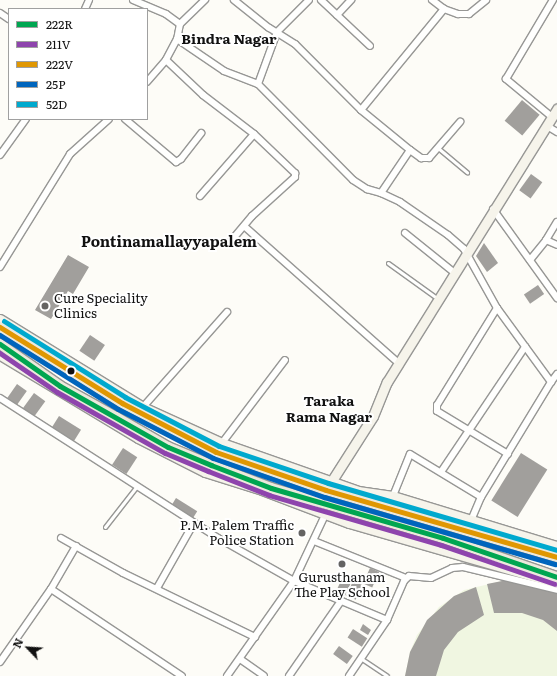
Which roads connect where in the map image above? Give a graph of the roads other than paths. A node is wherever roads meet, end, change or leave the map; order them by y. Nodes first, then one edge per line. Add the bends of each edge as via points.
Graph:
1 (133, 0) edge
2 (205, 0) edge
3 (234, 0) edge
4 (309, 0) edge
5 (321, 0) edge
6 (351, 0) edge
7 (432, 0) edge
8 (486, 0) edge
9 (553, 0) edge
10 (444, 9) junction
11 (337, 15) junction
12 (180, 24) junction
13 (277, 32) junction
14 (177, 39) junction
15 (370, 46) dead end
16 (166, 60) junction
17 (148, 81) edge
18 (258, 84) junction
19 (361, 110) junction
20 (555, 113) edge
21 (25, 120) edge
22 (108, 120) edge
23 (126, 120) edge
24 (460, 122) dead end
25 (547, 126) junction
26 (557, 132) edge
27 (201, 133) dead end
28 (254, 134) junction
29 (438, 148) junction
30 (410, 150) junction
31 (0, 155) edge
32 (467, 172) dead end
33 (381, 192) junction
34 (200, 196) dead end
35 (493, 209) junction
36 (557, 222) edge
37 (244, 226) junction
38 (405, 234) dead end
39 (546, 240) junction
40 (231, 241) dead end
41 (557, 245) edge
42 (466, 252) junction
43 (530, 260) junction
44 (388, 263) dead end
45 (0, 267) edge
46 (451, 270) junction
47 (434, 296) junction
48 (557, 298) edge
49 (497, 308) junction
50 (227, 312) dead end
51 (0, 319) edge
52 (0, 327) edge
53 (0, 344) edge
54 (524, 347) junction
55 (0, 355) edge
56 (285, 360) dead end
57 (395, 360) junction
58 (557, 374) edge
59 (552, 382) junction
60 (0, 398) edge
61 (143, 407) junction
62 (468, 430) junction
63 (222, 443) junction
64 (508, 454) junction
65 (441, 472) junction
66 (328, 481) junction
67 (137, 486) junction
68 (393, 496) junction
69 (481, 497) junction
70 (325, 515) junction
71 (471, 521) junction
72 (194, 523) junction
73 (105, 527) dead end
74 (61, 538) dead end
75 (314, 541) junction
76 (76, 546) junction
77 (557, 546) edge
78 (468, 555) junction
79 (557, 557) edge
80 (463, 567) junction
81 (557, 577) edge
82 (406, 578) junction
83 (294, 581) junction
84 (557, 583) edge
85 (157, 588) junction
86 (51, 589) junction
87 (557, 590) edge
88 (341, 601) junction
89 (387, 620) junction
90 (255, 637) junction
91 (240, 658) junction
92 (362, 659) junction
93 (0, 662) edge
94 (182, 676) edge
95 (227, 676) edge
96 (264, 676) edge
97 (290, 676) edge
98 (349, 676) edge
99 (387, 676) edge

1 - 12 street via 166,14
2 - 12 street
3 - 13 street
4 - 13 street
5 - 11 street
6 - 11 street
7 - 10 street
8 - 10 street via 469,14 458,14
9 - 20 street via 506,79
10 - 19 street
11 - 15 street
12 - 14 street
13 - 18 street
13 - 19 street via 295,44
14 - 16 street
14 - 18 street via 224,71
16 - 17 street
16 - 28 street via 203,95
18 - 33 street via 353,180 367,189
19 - 30 street
20 - 25 street
21 - 31 street
22 - 45 street via 70,154
23 - 27 street via 176,162
24 - 29 street
25 - 26 street
25 - 35 street
28 - 34 street
28 - 37 street via 295,173 295,177
29 - 30 street via 424,160
29 - 32 lane
30 - 33 street
33 - 42 street via 412,210
35 - 42 street via 485,228
35 - 43 street
36 - 39 street
37 - 40 street
37 - 57 street
38 - 46 street
39 - 41 street
39 - 43 street
42 - 46 street
42 - 49 street
42 - 66 street via 387,382 373,416
43 - 48 street
44 - 47 lane
46 - 47 street
47 - 57 street
49 - 54 street
49 - 62 street via 437,405 437,411
50 - 61 street
51 - 61 street
52 - 79 main road via 122,403 216,452 326,490
53 - 81 main road via 60,386 168,447 271,488 443,538
54 - 59 street
54 - 62 street
55 - 70 street via 138,438 205,472 262,490
56 - 63 street
57 - 66 street via 378,386 361,423
58 - 59 street
59 - 64 street
60 - 67 street
61 - 63 street
62 - 64 street
62 - 65 street
63 - 66 street
64 - 69 street
65 - 68 street via 410,454
65 - 69 street
66 - 68 street via 358,491
67 - 72 street
67 - 73 lane
68 - 71 street
69 - 71 street
70 - 75 street
70 - 78 street
71 - 77 street
72 - 83 street
72 - 85 street
74 - 76 street
75 - 82 street
75 - 83 street
76 - 85 street
76 - 86 street
78 - 80 street
78 - 84 street
80 - 82 street via 452,568 431,578
80 - 87 street
82 - 89 street
83 - 88 street
83 - 90 street
85 - 90 street
86 - 93 street
86 - 94 street
88 - 89 street
88 - 97 street
89 - 92 street
90 - 91 street
91 - 95 street
91 - 96 street
92 - 98 street
92 - 99 lane

